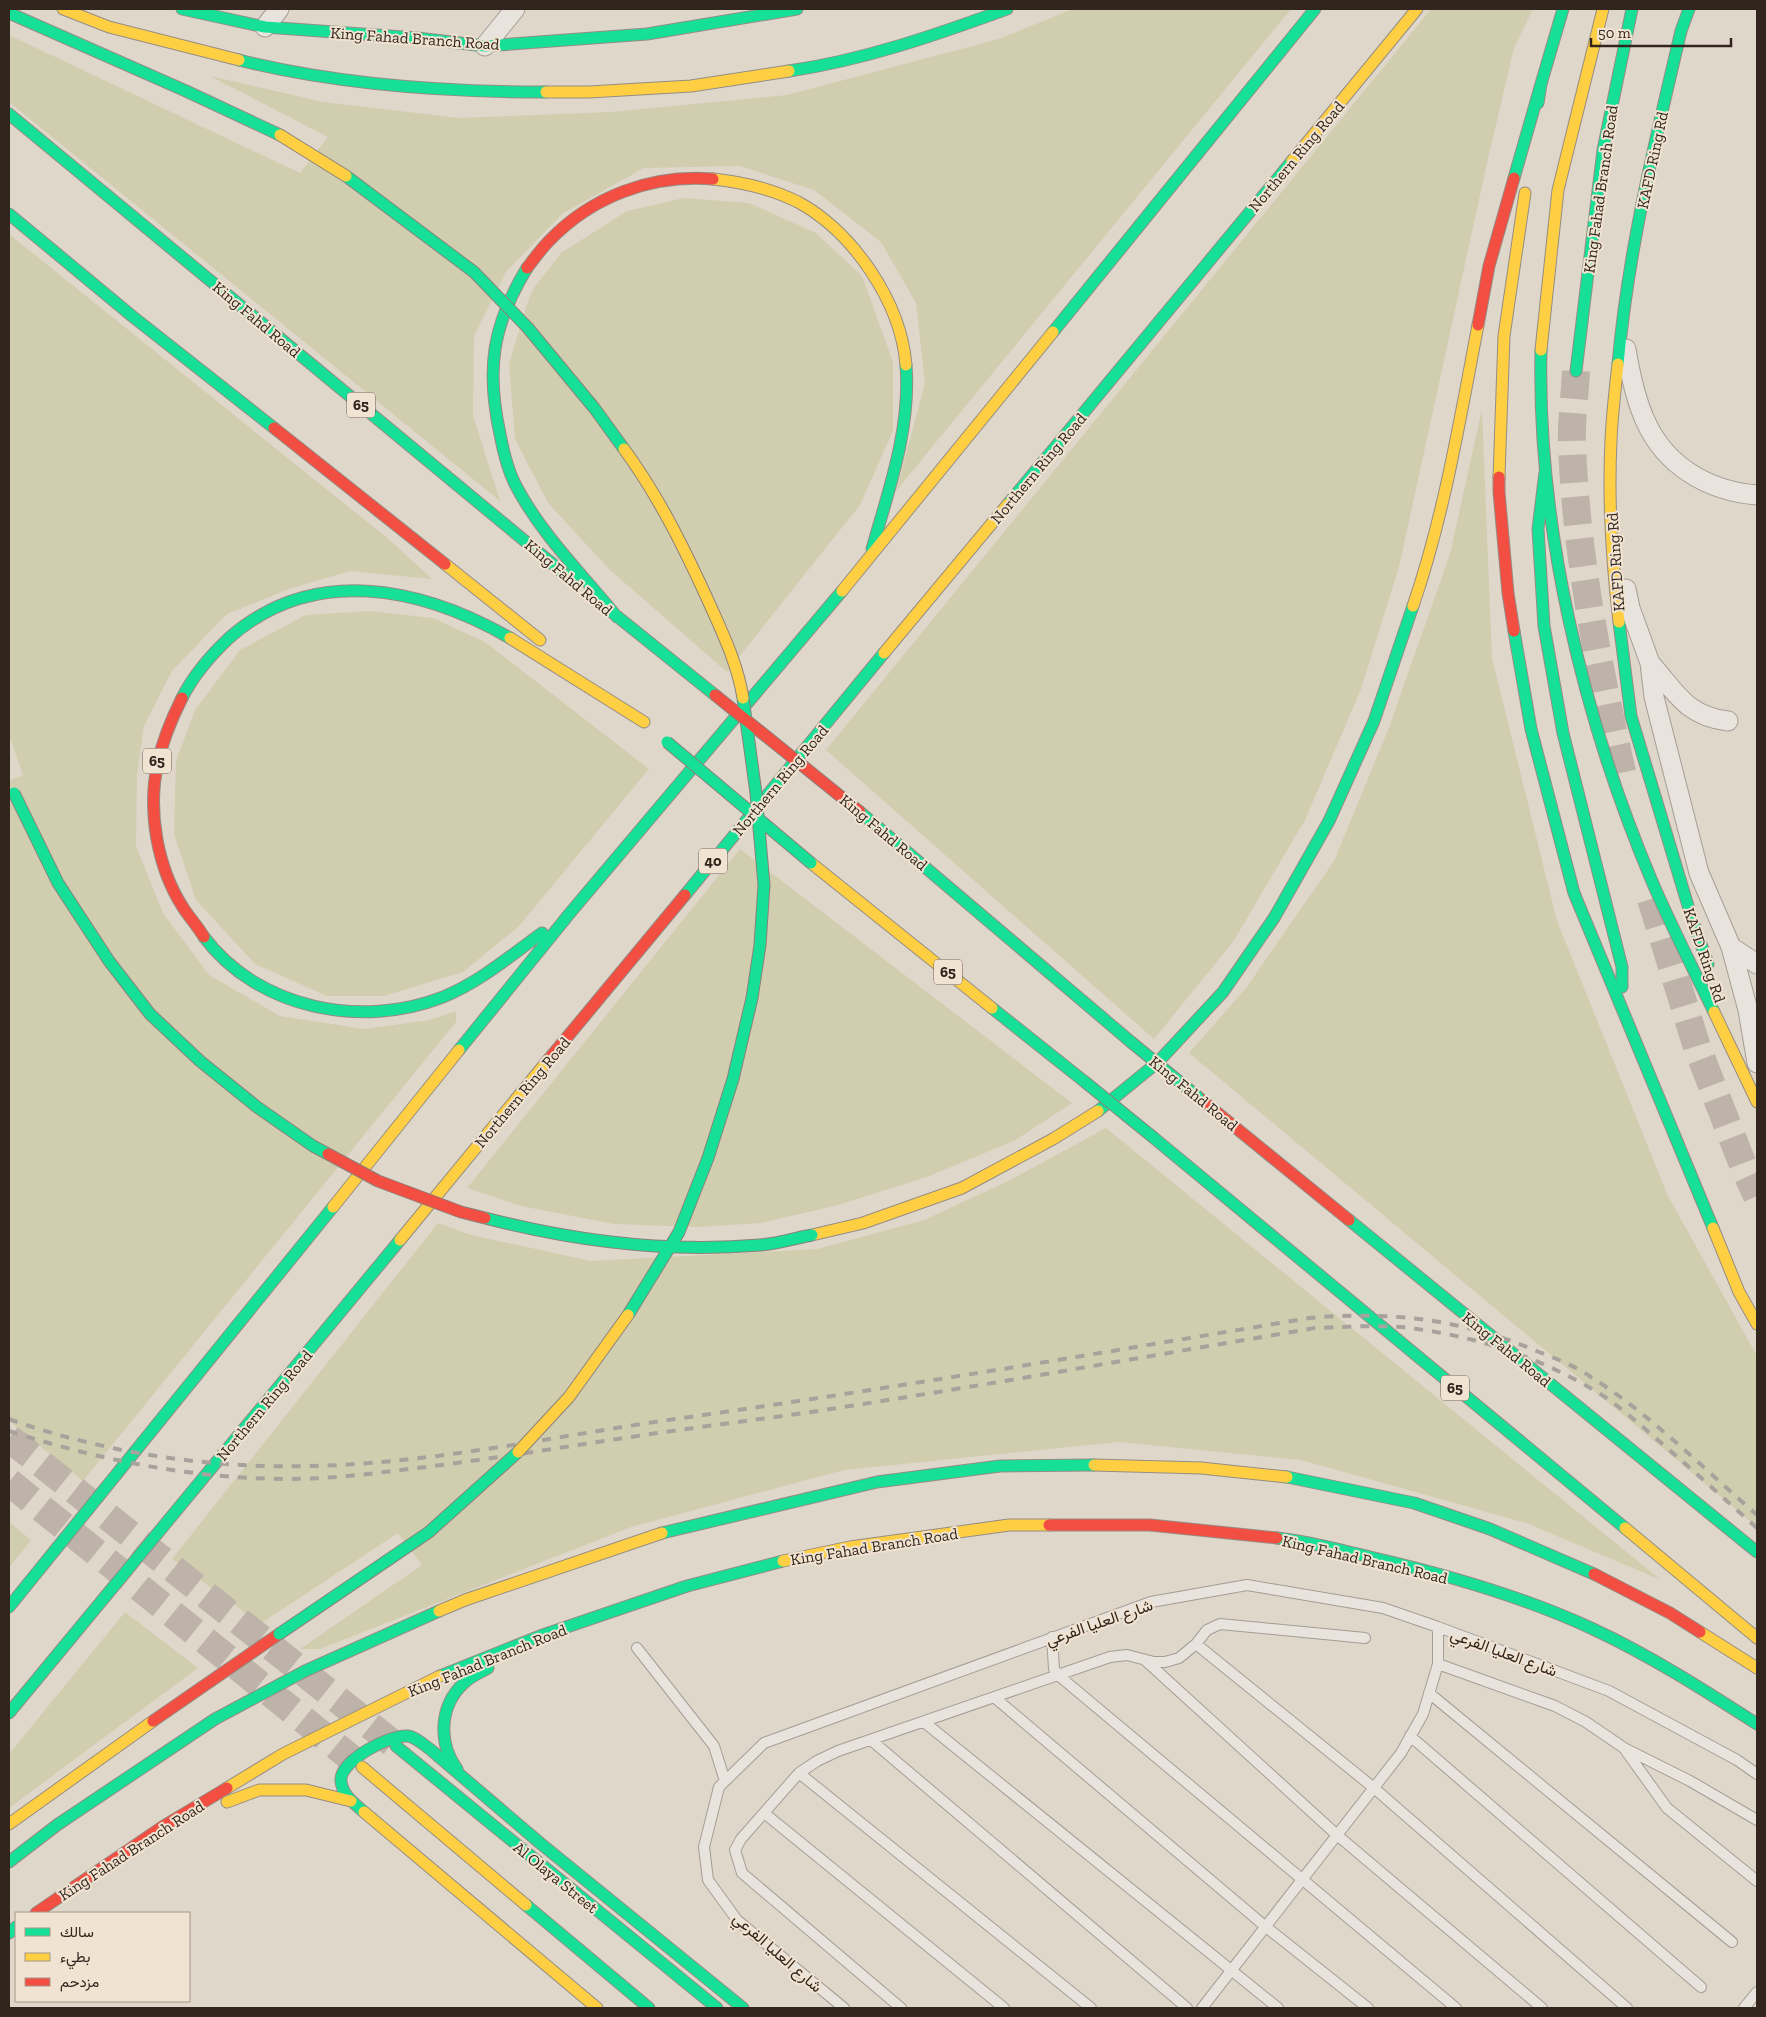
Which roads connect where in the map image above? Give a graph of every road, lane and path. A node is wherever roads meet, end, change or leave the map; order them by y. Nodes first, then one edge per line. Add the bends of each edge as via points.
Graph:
1 (63, 9) edge
2 (182, 9) edge
3 (279, 9) edge
4 (515, 9) edge
5 (797, 9) edge
6 (1008, 9) edge
7 (1315, 9) edge
8 (1417, 9) edge
9 (1563, 9) edge
10 (1603, 9) edge
11 (1632, 9) edge
12 (1689, 9) edge
13 (9, 14) edge
14 (266, 27) junction
15 (485, 46) junction
16 (1541, 84) junction
17 (9, 114) edge
18 (9, 214) edge
19 (1621, 328) junction
20 (1576, 371) tunnel mouth
21 (1545, 472) junction
22 (1610, 482) junction
23 (1757, 495) edge
24 (870, 558) junction
25 (617, 617) junction
26 (1650, 662) junction
27 (1728, 721) dead end
28 (644, 722) junction
29 (12, 788) edge
30 (570, 913) junction
31 (1731, 947) junction
32 (1757, 964) edge
33 (1712, 974) dead end
34 (1722, 1001) dead end
35 (1622, 1009) junction
36 (1757, 1063) edge
37 (1757, 1102) edge
38 (1757, 1324) edge
39 (1757, 1552) edge
40 (9, 1607) edge
41 (1438, 1627) junction
42 (540, 1636) junction
43 (1052, 1637) junction
44 (1365, 1638) dead end
45 (1757, 1638) edge
46 (1196, 1644) junction
47 (637, 1648) dead end
48 (1142, 1658) junction
49 (1438, 1664) junction
50 (1757, 1668) edge
51 (1058, 1675) junction
52 (1429, 1694) junction
53 (994, 1697) junction
54 (9, 1714) edge
55 (924, 1722) junction
56 (1757, 1724) edge
57 (1410, 1736) junction
58 (871, 1740) junction
59 (396, 1746) tunnel mouth
60 (1624, 1748) junction
61 (362, 1767) tunnel mouth
62 (799, 1773) junction
63 (1757, 1774) edge
64 (725, 1781) junction
65 (473, 1787) junction
66 (1374, 1788) junction
67 (351, 1801) junction
68 (764, 1813) junction
69 (1757, 1820) edge
70 (9, 1824) edge
71 (162, 1827) junction
72 (1337, 1835) junction
73 (9, 1862) edge
74 (1302, 1880) junction
75 (1757, 1880) edge
76 (37, 1912) edge
77 (1266, 1927) junction
78 (1732, 1942) dead end
79 (1231, 1970) junction
80 (1701, 1987) dead end
81 (1757, 1992) edge
82 (597, 2008) edge
83 (649, 2008) edge
84 (716, 2008) edge
85 (743, 2008) edge
86 (844, 2008) edge
87 (901, 2008) edge
88 (1004, 2008) edge
89 (1091, 2008) edge
90 (1187, 2008) edge
91 (1202, 2008) edge
92 (1278, 2008) edge
93 (1368, 2008) edge
94 (1456, 2008) edge
95 (1542, 2008) edge
96 (1626, 2008) edge
97 (1744, 2008) edge

1 - 6 main road via 109,27 279,70 387,86 487,92 590,92 691,86 829,65 945,32
2 - 14 main road, King Fahad Branch Road
3 - 14 street
4 - 15 street
5 - 15 main road, King Fahad Branch Road via 647,34
7 - 24 main road
8 - 54 main road, Northern Ring Road / 40
9 - 16 main road
10 - 21 main road via 1558,190 1541,352
11 - 20 main road, King Fahad Branch Road via 1603,150
12 - 19 main road, KAFD Ring Rd via 1642,199
13 - 70 main road, bridge via 280,135 351,179 474,272 528,328 595,409 648,482 692,565 726,641 740,686 756,792 764,885 752,998 734,1079 708,1158 679,1232 637,1301 569,1397 506,1464 429,1532 139,1730
14 - 15 main road, King Fahad Branch Road
16 - 29 main road, bridge via 1489,266 1452,458 1421,582 1374,720 1329,821 1274,918 1223,992 1152,1068 1101,1109 962,1188 863,1223 812,1235 761,1245 681,1248 585,1240 523,1228 461,1212 378,1181 313,1146 250,1102 150,1014 109,961 58,882
16 - 35 main road via 1504,336 1499,492 1508,593 1531,729 1574,893
17 - 25 main road, King Fahd Road / 65
18 - 28 main road, 65 via 132,316
19 - 22 main road, KAFD Ring Rd
19 - 23 street via 1631,377 1645,420 1656,440 1674,461 1696,478 1718,488
21 - 35 main road via 1538,529 1544,626 1563,733 1622,967
21 - 37 main road via 1558,565 1576,653 1610,773 1651,880
22 - 26 street via 1630,608
22 - 33 main road, KAFD Ring Rd via 1615,588 1631,716 1692,919
24 - 25 main road via 908,405 907,364 900,326 886,294 867,263 835,230 797,202 760,186 725,181 690,178 648,184 612,196 579,214 554,235 525,270 503,311 491,377 494,418 514,480 541,523
24 - 30 main road
25 - 39 main road, King Fahd Road / 65, bridge via 860,812 1131,1042
26 - 27 street via 1687,706 1710,719
26 - 31 street via 1654,697 1699,873
28 - 30 main road, 65 via 510,638 463,615 419,599 357,591 306,597 255,619 222,644 196,675 171,716 154,775 156,837 166,871 194,925 219,953 248,978 279,995 342,1011 375,1013 444,997 470,983
28 - 45 main road, 65, bridge via 811,863 1154,1138
30 - 40 main road
31 - 32 street
31 - 36 street via 1748,1010
34 - 37 main road, KAFD Ring Rd
35 - 38 main road via 1739,1292
41 - 43 lane, شارع العليا الفرعي via 1383,1608 1247,1585 1151,1602
41 - 49 lane
41 - 63 lane, شارع العليا الفرعي via 1609,1690
42 - 56 main road, King Fahad Branch Road via 687,1586 850,1547 1009,1525 1150,1525 1302,1541 1422,1569 1515,1598 1593,1630 1668,1668
42 - 65 main road via 463,1684 449,1702 443,1720 448,1760
42 - 71 main road, King Fahad Branch Road via 445,1674 292,1750
43 - 51 lane via 1054,1669
43 - 64 lane, شارع العليا الفرعي via 764,1743
44 - 46 lane via 1220,1624 1206,1630
46 - 48 lane via 1179,1658 1165,1662
46 - 66 lane
47 - 64 lane via 714,1746
48 - 51 lane via 1110,1657
48 - 72 lane
49 - 52 lane
49 - 60 lane via 1555,1706
50 - 73 main road via 1670,1613 1583,1568 1490,1529 1414,1503 1301,1479 1201,1468 1000,1466 877,1482 660,1533 465,1600 305,1671 216,1719 57,1825
51 - 53 lane
51 - 74 lane
52 - 57 lane via 1423,1714
52 - 78 lane
53 - 55 lane
53 - 77 lane
55 - 58 lane
55 - 79 lane
57 - 66 lane
57 - 80 lane
58 - 62 lane via 817,1761
58 - 90 lane
59 - 84 main road, Al Olaya Street
60 - 69 lane
60 - 75 lane via 1667,1808
61 - 83 main road
62 - 68 lane
62 - 89 lane
64 - 86 lane, شارع العليا الفرعي via 719,1787 704,1847 708,1880 737,1920
65 - 67 main road via 421,1742 409,1736 362,1753 349,1763 340,1775 341,1787
65 - 85 main road
66 - 72 lane
66 - 96 lane
67 - 71 main road via 306,1790 259,1790
67 - 82 main road
68 - 87 lane via 735,1850 742,1873
68 - 88 lane
71 - 76 main road, King Fahad Branch Road
72 - 74 lane
72 - 95 lane
74 - 77 lane
74 - 94 lane
77 - 79 lane
77 - 93 lane
79 - 91 lane
79 - 92 lane
81 - 97 lane

